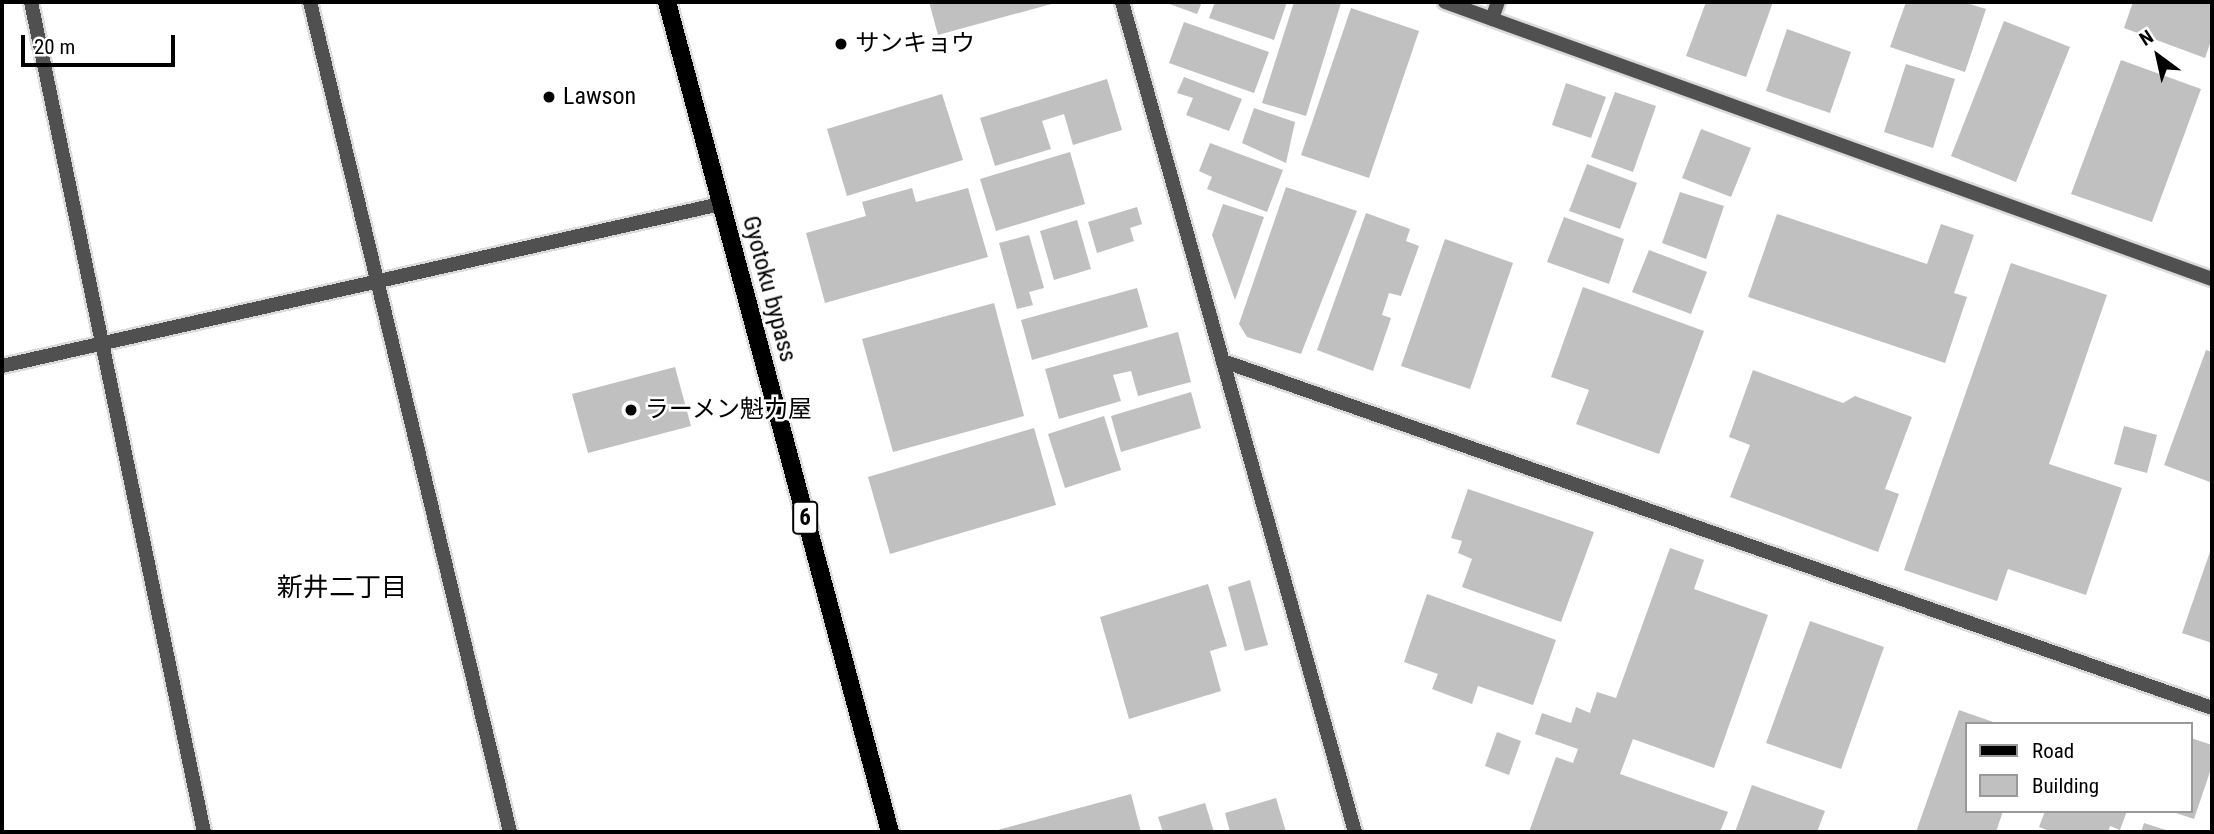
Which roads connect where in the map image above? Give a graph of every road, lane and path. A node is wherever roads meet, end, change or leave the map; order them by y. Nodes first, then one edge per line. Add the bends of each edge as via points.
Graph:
1 (31, 2) edge
2 (310, 2) edge
3 (667, 2) edge
4 (1122, 2) edge
5 (1445, 2) edge
6 (1498, 2) edge
7 (1492, 19) junction
8 (720, 204) junction
9 (2212, 279) edge
10 (375, 281) junction
11 (102, 341) junction
12 (1223, 361) junction
13 (2, 366) edge
14 (2212, 708) edge
15 (204, 832) edge
16 (510, 832) edge
17 (890, 832) edge
18 (1355, 832) edge

1 - 11 street
2 - 10 street
3 - 8 main road, Gyotoku bypass / 6
4 - 12 street
5 - 7 street
6 - 7 street
7 - 9 street
8 - 10 street
8 - 17 main road, Gyotoku bypass / 6
10 - 11 street
10 - 16 street
11 - 13 street
11 - 15 street
12 - 14 street
12 - 18 street

